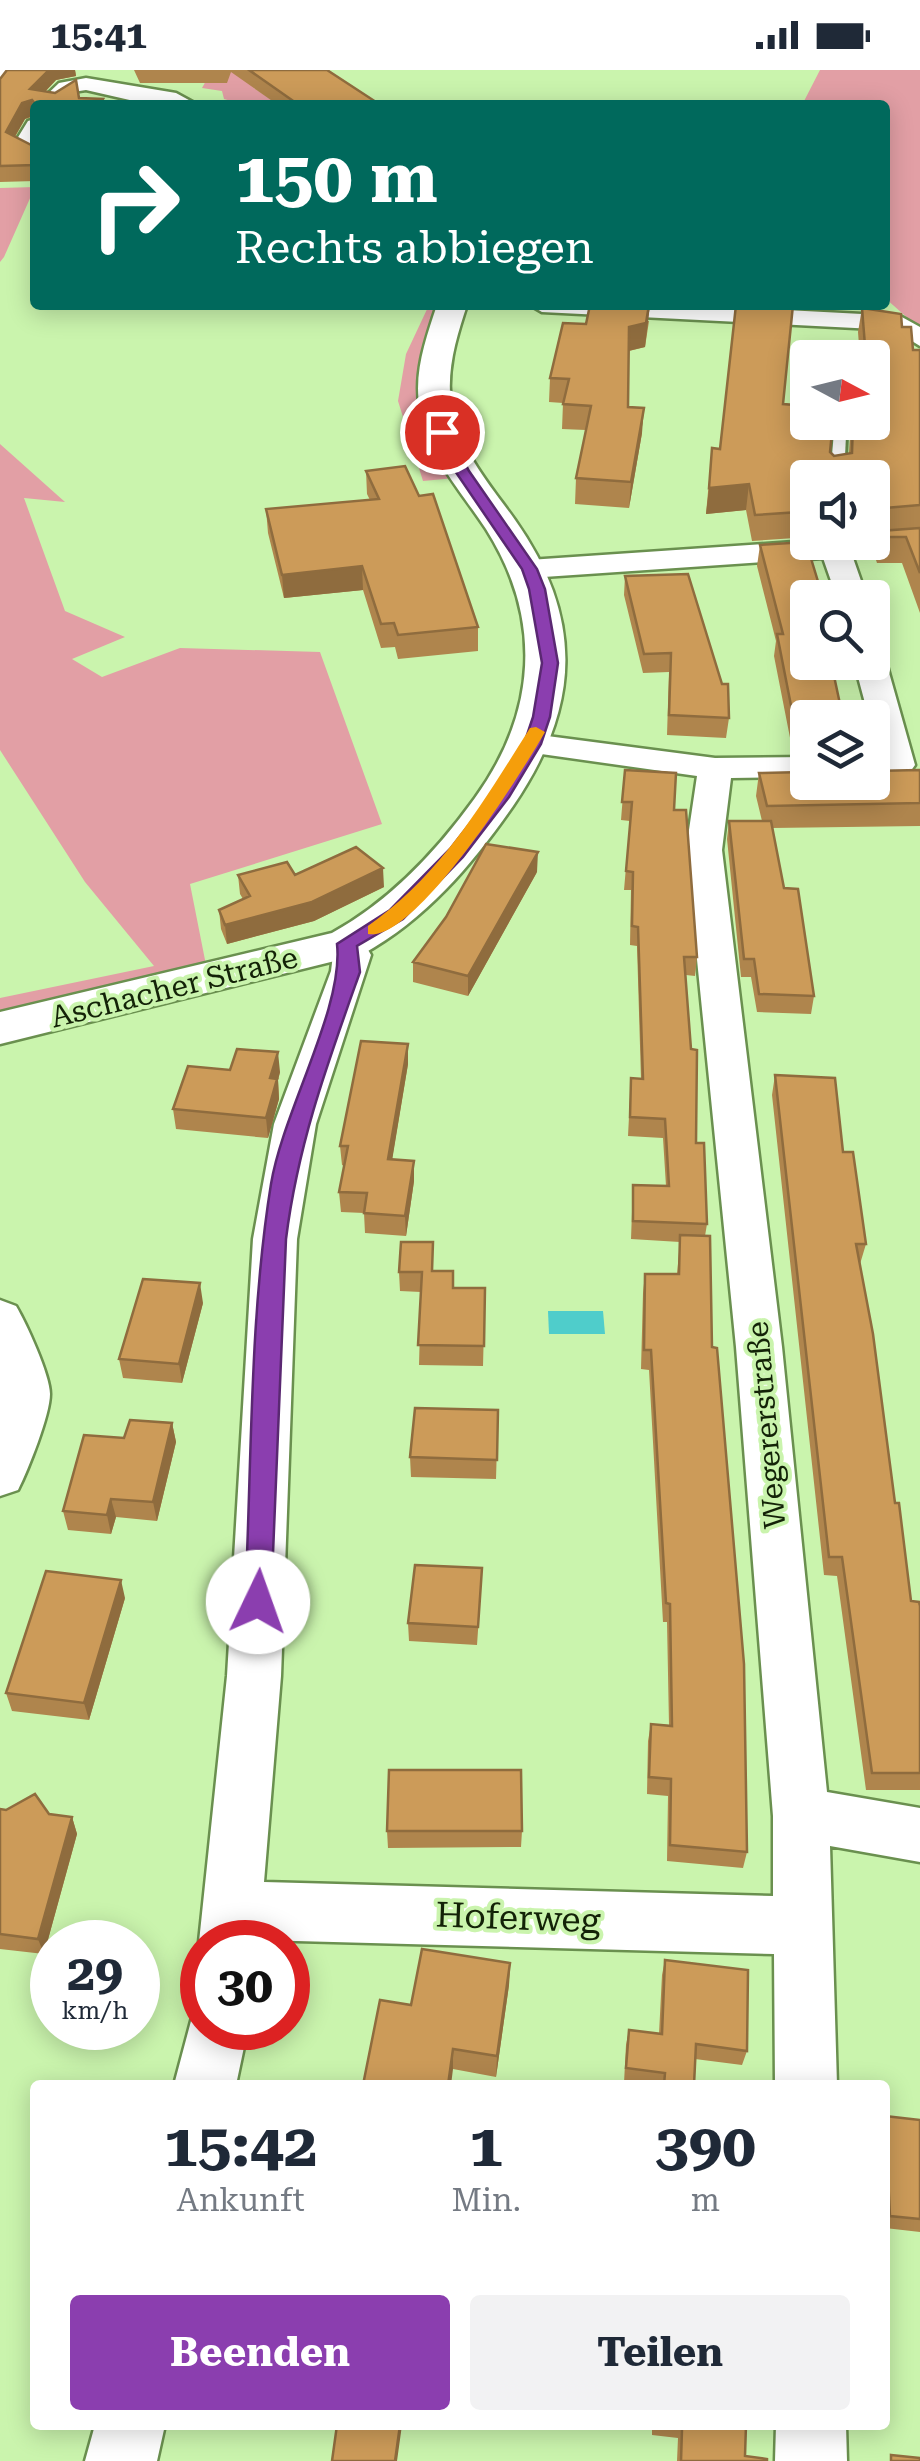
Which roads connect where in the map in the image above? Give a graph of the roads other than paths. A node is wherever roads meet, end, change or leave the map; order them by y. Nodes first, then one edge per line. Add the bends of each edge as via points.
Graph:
1 (89, 73) edge
2 (50, 100) edge
3 (178, 100) edge
4 (30, 133) edge
5 (30, 152) edge
6 (451, 310) edge
7 (613, 310) edge
8 (910, 331) edge
9 (920, 542) edge
10 (890, 543) edge
11 (790, 548) edge
12 (530, 569) junction
13 (890, 718) edge
14 (920, 718) edge
15 (890, 735) edge
16 (532, 744) junction
17 (897, 765) edge
18 (790, 767) edge
19 (715, 768) junction
20 (347, 944) junction
21 (0, 1028) edge
22 (0, 1318) edge
23 (0, 1476) edge
24 (801, 1816) junction
25 (920, 1835) edge
26 (232, 1920) edge
27 (310, 1926) edge
28 (804, 1926) junction
29 (212, 2050) edge
30 (206, 2080) edge
31 (806, 2080) edge
32 (129, 2430) edge
33 (811, 2430) edge
34 (121, 2461) edge
35 (811, 2461) edge

1 - 2 street via 62,83
1 - 3 street via 128,94
4 - 5 street via 22,147
6 - 12 street via 434,371 436,411 462,471
7 - 8 street
9 - 10 street
11 - 12 street
12 - 16 street via 550,663
13 - 14 street
15 - 17 street
16 - 19 street
16 - 20 street, Aschacher Straße via 456,853 396,914
18 - 19 street
19 - 24 street, Wegererstraße via 704,850 759,1347
20 - 21 street, Aschacher Straße
20 - 26 street via 350,972 295,1124 275,1239 254,1676
22 - 23 street via 26,1393
24 - 25 street
24 - 28 street, Wegererstraße
27 - 28 street, Hoferweg
28 - 31 street, Wegererstraße
29 - 30 street
32 - 34 street
33 - 35 street

